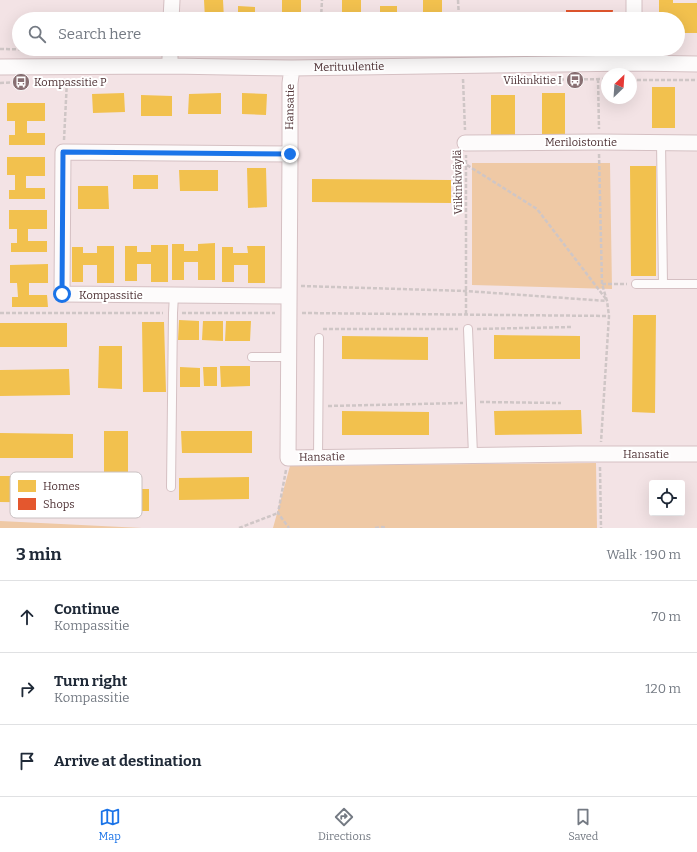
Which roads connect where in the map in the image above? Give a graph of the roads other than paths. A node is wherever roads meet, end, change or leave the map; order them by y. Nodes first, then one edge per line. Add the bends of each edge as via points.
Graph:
1 (172, 0) edge
2 (634, 0) edge
3 (171, 12) edge
4 (634, 12) edge
5 (170, 56) edge
6 (633, 56) edge
7 (697, 64) edge
8 (170, 66) junction
9 (0, 67) edge
10 (292, 68) junction
11 (661, 142) junction
12 (465, 143) road end
13 (697, 143) edge
14 (290, 154) junction
15 (636, 284) road end
16 (663, 284) junction
17 (697, 284) edge
18 (289, 291) junction
19 (174, 295) junction
20 (468, 329) road end
21 (319, 338) road end
22 (252, 357) dead end
23 (289, 357) junction
24 (697, 454) edge
25 (472, 455) junction
26 (318, 457) junction
27 (171, 487) dead end

1 - 3 street
2 - 4 street
5 - 8 street
6 - 7 street, Merituulentie
6 - 10 street, Merituulentie via 461,65
8 - 9 street, Merituulentie
8 - 10 street, Merituulentie
10 - 14 street, Hansatie
11 - 12 street, Meriloistontie
11 - 13 street, Meriloistontie
11 - 16 lane
14 - 18 street, Hansatie
14 - 19 street, Kompassitie via 63,152 62,294
15 - 16 lane
16 - 17 lane
18 - 19 street, Kompassitie
18 - 23 street, Hansatie
19 - 27 lane
20 - 25 lane
21 - 26 lane
22 - 23 lane
23 - 26 street, Hansatie via 288,458
24 - 25 street, Hansatie
25 - 26 street, Hansatie

